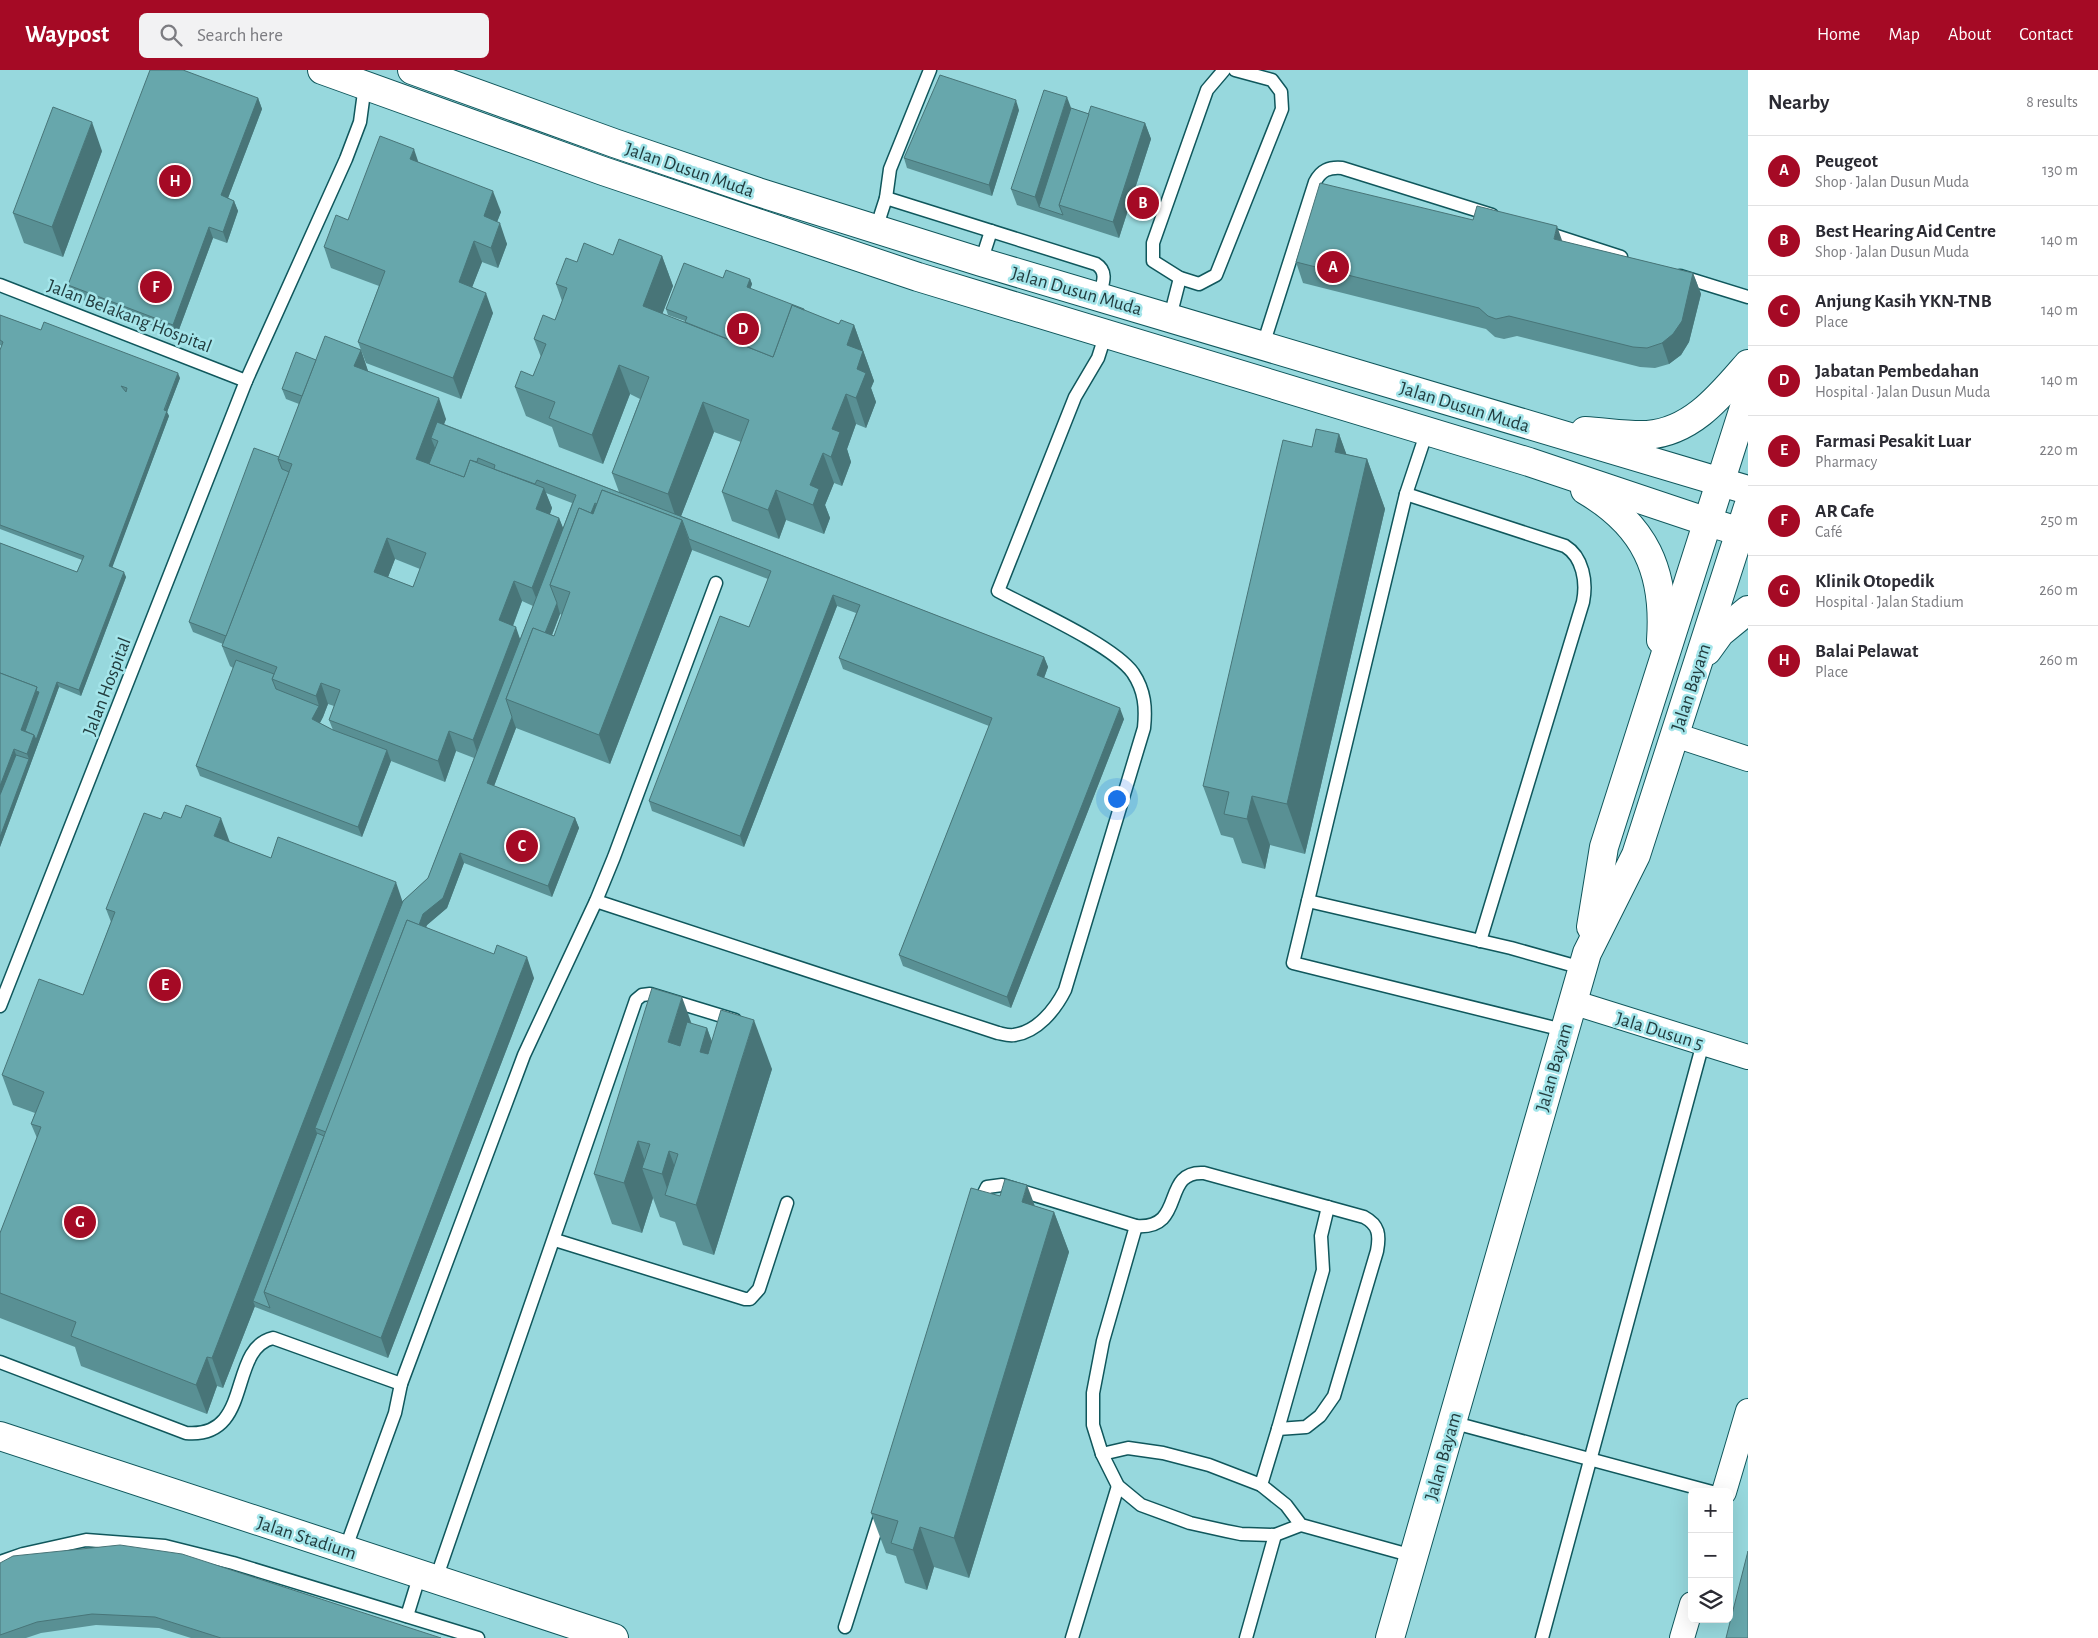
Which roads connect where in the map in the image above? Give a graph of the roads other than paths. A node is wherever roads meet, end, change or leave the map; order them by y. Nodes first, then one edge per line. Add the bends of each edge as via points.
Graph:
1 (412, 70) edge
2 (438, 70) edge
3 (930, 70) edge
4 (1224, 70) edge
5 (1235, 70) edge
6 (348, 74) edge
7 (478, 94) junction
8 (886, 198) junction
9 (1504, 219) edge
10 (876, 228) junction
11 (1531, 228) edge
12 (991, 231) junction
13 (1635, 261) edge
14 (981, 262) junction
15 (1672, 273) edge
16 (1180, 278) junction
17 (0, 285) edge
18 (1099, 297) junction
19 (1748, 297) edge
20 (1170, 317) junction
21 (1106, 333) junction
22 (1263, 345) junction
23 (1748, 364) edge
24 (246, 381) junction
25 (1748, 395) edge
26 (1539, 429) junction
27 (1426, 431) junction
28 (1529, 462) junction
29 (1720, 482) junction
30 (1748, 490) edge
31 (1406, 494) junction
32 (1708, 522) junction
33 (1745, 524) edge
34 (716, 583) dead end
35 (1748, 610) edge
36 (1698, 661) junction
37 (1652, 698) junction
38 (1675, 735) junction
39 (1748, 759) edge
40 (596, 900) junction
41 (1308, 901) junction
42 (1480, 941) junction
43 (1584, 961) junction
44 (1572, 1002) junction
45 (0, 1006) edge
46 (737, 1020) edge
47 (1563, 1030) junction
48 (1703, 1043) junction
49 (1748, 1057) edge
50 (787, 1202) dead end
51 (1328, 1207) junction
52 (975, 1216) edge
53 (1136, 1226) junction
54 (555, 1240) junction
55 (0, 1362) edge
56 (401, 1384) junction
57 (1748, 1411) edge
58 (1451, 1422) junction
59 (1278, 1429) junction
60 (0, 1436) edge
61 (1102, 1454) junction
62 (1591, 1459) junction
63 (1261, 1485) junction
64 (1118, 1486) junction
65 (1697, 1488) edge
66 (1725, 1488) edge
67 (886, 1496) edge
68 (1301, 1525) junction
69 (1275, 1535) junction
70 (346, 1550) junction
71 (1413, 1556) junction
72 (0, 1562) edge
73 (428, 1577) junction
74 (407, 1616) junction
75 (1688, 1618) edge
76 (845, 1627) dead end
77 (478, 1638) edge
78 (614, 1638) edge
79 (1072, 1638) edge
80 (1246, 1638) edge
81 (1390, 1638) edge
82 (1542, 1638) edge
83 (1682, 1638) edge

1 - 7 main road, Jalan Dusun Muda
2 - 7 main road
3 - 8 lane via 890,169
4 - 16 lane via 1207,90 1153,243 1153,261
5 - 16 lane via 1272,80 1281,92 1282,109 1216,275 1199,284
6 - 21 main road via 603,171 918,277
6 - 24 lane, Jalan Hospital via 360,122
7 - 10 main road, Jalan Dusun Muda via 614,143
8 - 10 lane
8 - 12 lane
9 - 22 lane via 1342,168 1326,169 1315,182
10 - 14 main road, Jalan Dusun Muda
11 - 13 lane
12 - 14 lane
12 - 18 lane via 1100,267 1104,275
14 - 18 main road, Jalan Dusun Muda
15 - 19 lane
16 - 20 lane
17 - 24 lane, Jalan Belakang Hospital
18 - 20 main road, Jalan Dusun Muda
20 - 22 main road, Jalan Dusun Muda
21 - 27 main road
21 - 40 lane via 1098,358 1078,389 998,591 1118,657 1132,672 1146,707 1144,728 1066,990 1057,1006 1029,1030 1014,1035 998,1033
22 - 26 main road, Jalan Dusun Muda
23 - 26 main road via 1719,398 1699,415 1673,430 1647,435
24 - 45 lane, Jalan Hospital
25 - 29 main road
26 - 29 main road, Jalan Dusun Muda
27 - 28 main road
27 - 31 lane
28 - 32 main road
28 - 37 main road via 1587,491 1610,507 1633,530 1650,554 1662,606 1661,639
29 - 30 main road, Jalan Dusun Muda
29 - 32 main road
31 - 41 lane
31 - 42 lane via 1565,546 1578,558 1584,581 1583,602
32 - 33 main road
32 - 37 main road
33 - 36 main road, Jalan Bayam
34 - 40 lane
35 - 36 main road via 1720,632
36 - 38 main road, Jalan Bayam
37 - 43 main road via 1604,847
38 - 39 street
38 - 43 main road, Jalan Bayam via 1636,855
40 - 56 lane via 524,1055
41 - 42 lane
41 - 47 lane via 1293,963
42 - 43 lane
43 - 44 main road, Jalan Bayam
44 - 47 main road, Jalan Bayam
44 - 48 street, Jala Dusun 5
46 - 54 lane via 650,994 636,1000
47 - 58 main road, Jalan Bayam
48 - 49 street, Jala Dusun 5
48 - 62 lane
50 - 54 lane via 759,1289 750,1299
51 - 53 lane via 1196,1172 1182,1179 1172,1204 1160,1221
51 - 59 lane via 1321,1236 1324,1270
51 - 59 lane via 1371,1221 1380,1235 1378,1251 1334,1396 1320,1416 1306,1427
52 - 53 lane via 987,1187 1002,1184
53 - 61 lane via 1103,1341 1093,1393 1094,1425
54 - 73 lane
55 - 56 lane via 186,1433 198,1434 220,1424 228,1415 254,1350 258,1344 272,1338
56 - 70 lane via 395,1413
57 - 66 street
58 - 62 lane
58 - 71 main road, Jalan Bayam
59 - 63 lane
60 - 70 main road, Jalan Stadium
61 - 63 lane via 1128,1448 1163,1453 1209,1465
61 - 64 lane
62 - 65 lane
62 - 82 lane
63 - 68 lane via 1286,1505
64 - 69 lane via 1141,1505 1190,1522 1241,1534
64 - 79 lane
67 - 76 lane
68 - 69 lane
68 - 71 lane
69 - 80 lane
70 - 73 main road, Jalan Stadium
71 - 81 main road, Jalan Bayam
72 - 74 lane via 86,1540 165,1546 233,1563
73 - 74 lane
73 - 78 main road, Jalan Stadium
74 - 77 lane
75 - 83 street

